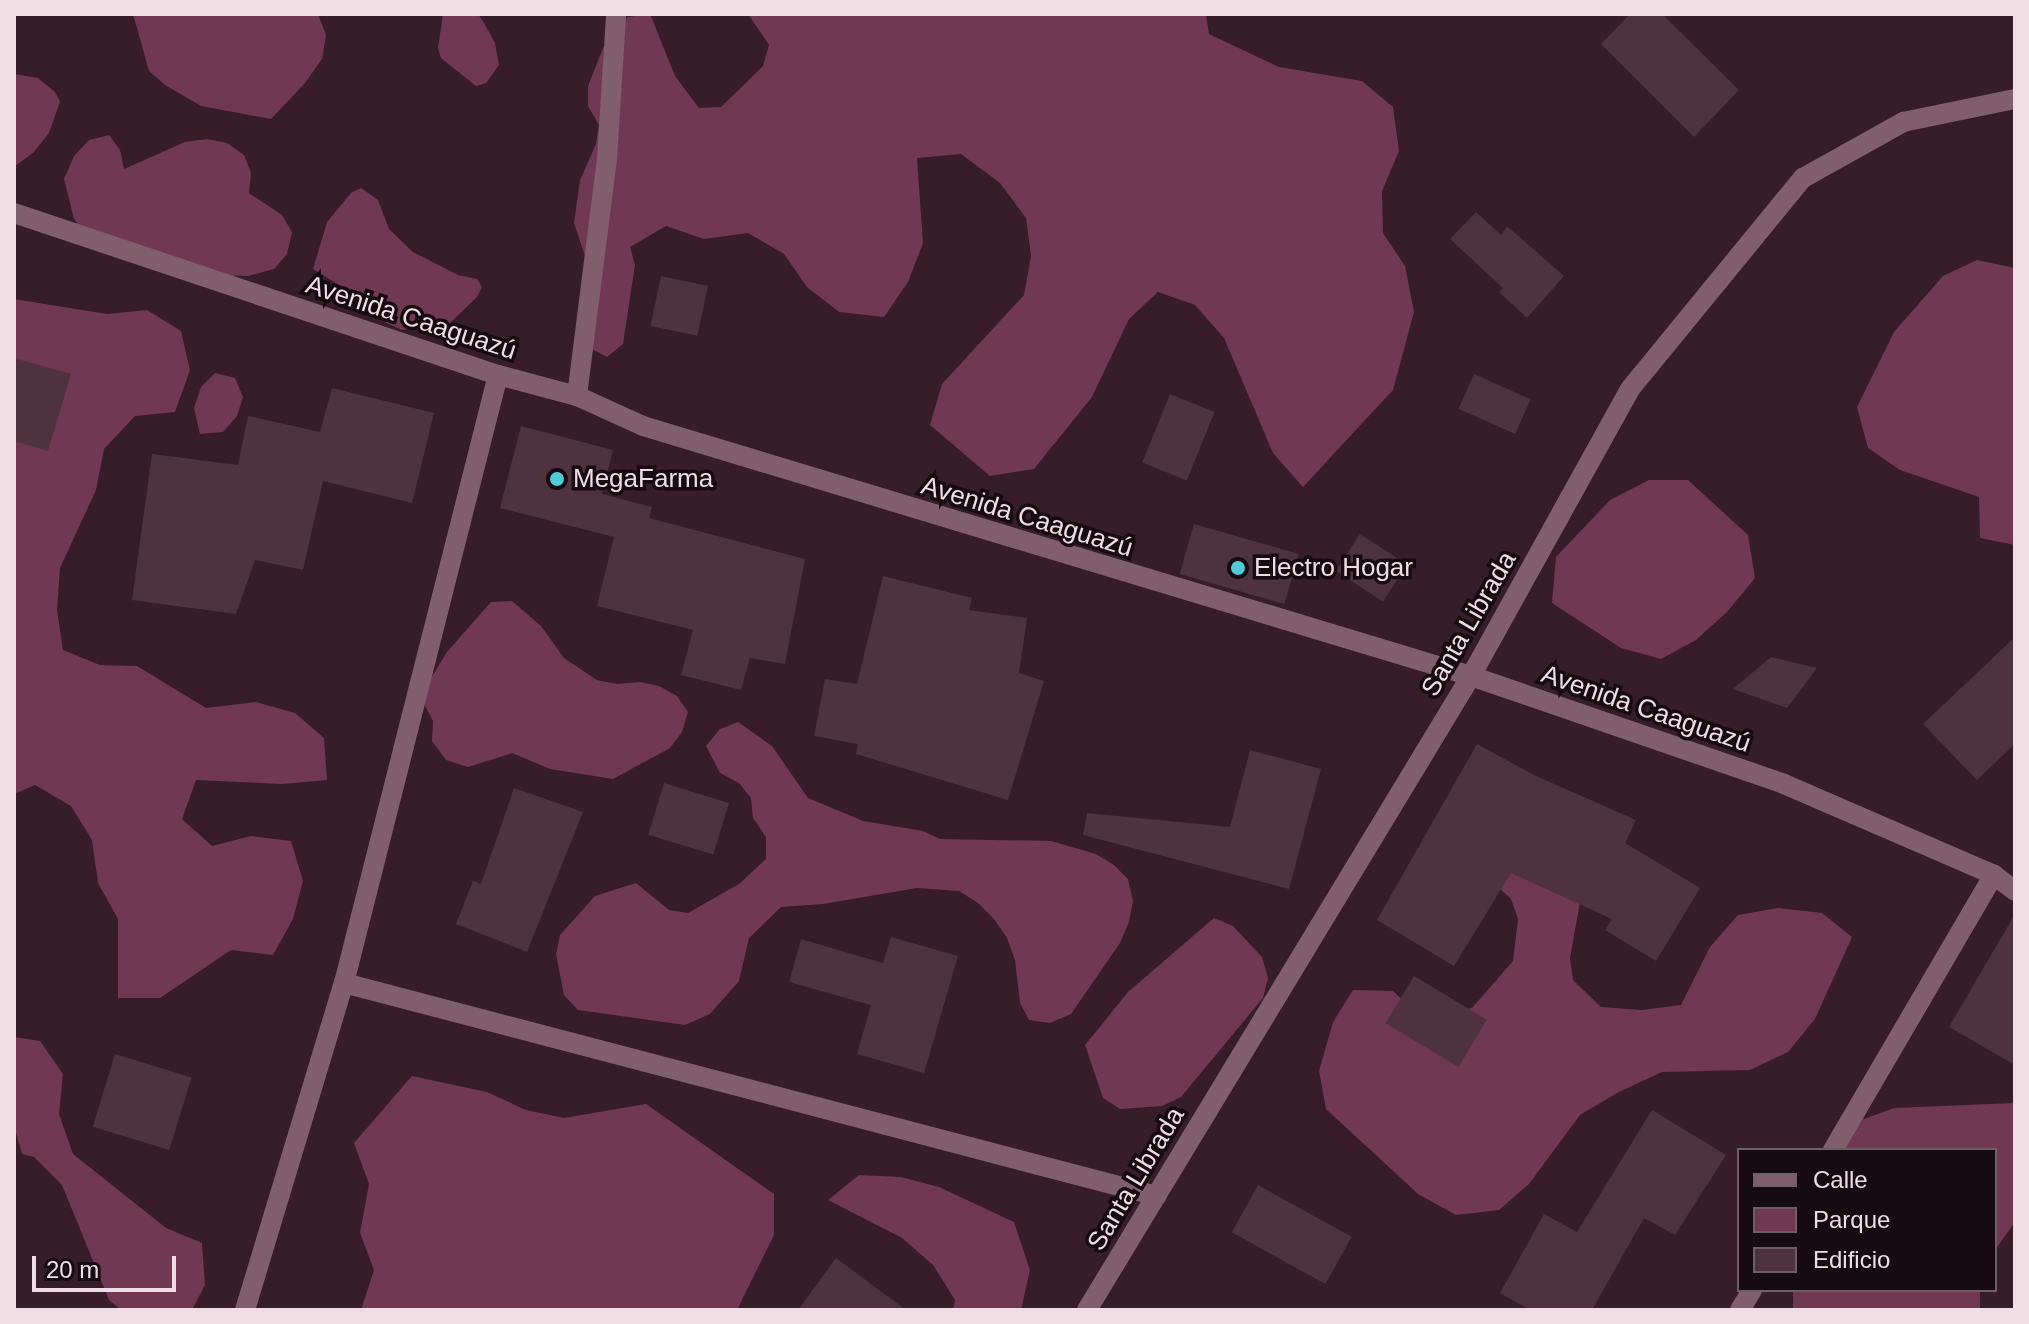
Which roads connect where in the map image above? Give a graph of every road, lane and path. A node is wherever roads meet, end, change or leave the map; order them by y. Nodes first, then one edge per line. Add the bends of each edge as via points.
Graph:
1 (616, 14) edge
2 (2015, 99) edge
3 (14, 213) edge
4 (498, 375) junction
5 (577, 396) junction
6 (1471, 676) junction
7 (1994, 875) junction
8 (2015, 891) edge
9 (344, 983) junction
10 (1834, 1148) edge
11 (1157, 1196) junction
12 (1751, 1292) edge
13 (245, 1310) edge
14 (1087, 1310) edge
15 (1740, 1310) edge

1 - 5 street via 607,159
2 - 6 street, Santa Librada via 1903,122 1803,178 1630,389
3 - 4 street, Avenida Caaguazú
4 - 5 street, Avenida Caaguazú
4 - 9 street
5 - 6 street, Avenida Caaguazú via 643,426
6 - 7 street, Avenida Caaguazú via 1784,784
6 - 11 street, Santa Librada
7 - 8 street, Avenida Caaguazú
7 - 10 street
9 - 11 street
9 - 13 street
11 - 14 street, Santa Librada
12 - 15 street

